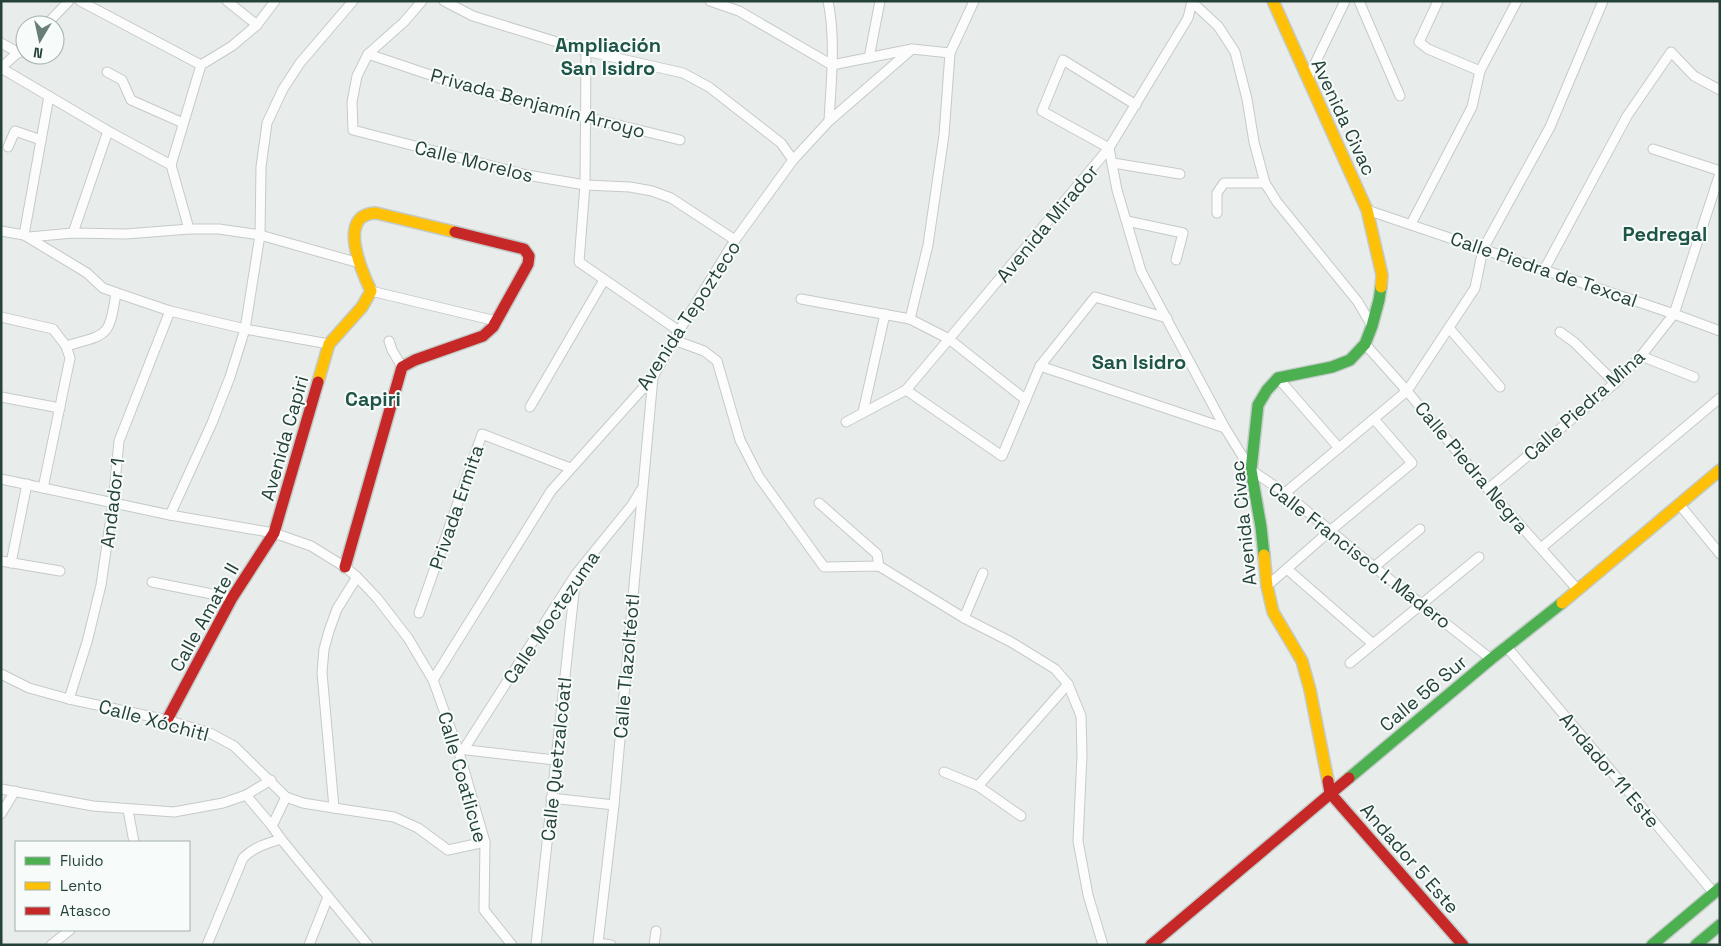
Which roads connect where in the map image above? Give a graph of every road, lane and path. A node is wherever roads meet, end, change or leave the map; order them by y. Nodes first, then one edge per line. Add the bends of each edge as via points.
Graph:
1 (69, 1) edge
2 (80, 1) edge
3 (227, 1) edge
4 (275, 1) edge
5 (353, 1) edge
6 (422, 1) edge
7 (444, 1) edge
8 (710, 1) edge
9 (828, 1) edge
10 (880, 1) edge
11 (974, 1) edge
12 (1273, 1) edge
13 (1345, 1) edge
14 (1359, 1) edge
15 (1438, 1) edge
16 (1518, 1) edge
17 (1603, 1) edge
18 (1192, 2) edge
19 (56, 15) edge
20 (257, 25) junction
21 (1, 43) edge
22 (15, 47) edge
23 (912, 49) junction
24 (586, 51) junction
25 (950, 52) junction
26 (368, 54) junction
27 (15, 55) edge
28 (869, 58) junction
29 (835, 64) junction
30 (201, 65) junction
31 (1, 68) edge
32 (1480, 71) junction
33 (107, 72) dead end
34 (1308, 78) junction
35 (1720, 90) edge
36 (48, 96) junction
37 (1400, 96) dead end
38 (1136, 105) junction
39 (586, 118) junction
40 (829, 121) junction
41 (183, 123) junction
42 (108, 131) junction
43 (41, 140) junction
44 (680, 140) dead end
45 (8, 146) dead end
46 (1109, 148) junction
47 (1654, 149) dead end
48 (792, 160) junction
49 (1113, 162) junction
50 (171, 165) junction
51 (1720, 172) edge
52 (1180, 174) dead end
53 (1265, 182) junction
54 (585, 185) junction
55 (1367, 210) junction
56 (1217, 213) dead end
57 (1127, 220) junction
58 (1411, 224) junction
59 (189, 229) junction
60 (1, 231) edge
61 (73, 233) junction
62 (260, 235) junction
63 (26, 236) junction
64 (735, 240) junction
65 (1483, 249) junction
66 (1176, 260) dead end
67 (359, 263) junction
68 (1544, 270) junction
69 (604, 280) junction
70 (371, 291) junction
71 (116, 293) junction
72 (801, 299) dead end
73 (170, 311) junction
74 (885, 314) junction
75 (1674, 314) junction
76 (1, 317) edge
77 (1168, 318) junction
78 (910, 319) junction
79 (496, 321) junction
80 (1372, 326) junction
81 (1449, 328) junction
82 (245, 329) junction
83 (679, 331) junction
84 (1720, 331) edge
85 (1560, 332) dead end
86 (950, 339) junction
87 (674, 340) junction
88 (389, 341) dead end
89 (329, 344) junction
90 (1365, 344) junction
91 (66, 346) junction
92 (1641, 356) junction
93 (1040, 366) junction
94 (402, 367) junction
95 (653, 377) junction
96 (1694, 377) dead end
97 (1278, 378) junction
98 (1615, 382) junction
99 (1500, 387) dead end
100 (906, 390) junction
101 (1407, 391) junction
102 (1, 397) edge
103 (1720, 398) edge
104 (1026, 400) junction
105 (530, 407) dead end
106 (60, 408) junction
107 (863, 412) junction
108 (1374, 419) junction
109 (846, 422) dead end
110 (1225, 428) junction
111 (1339, 448) junction
112 (570, 468) junction
113 (1251, 470) junction
114 (1720, 470) edge
115 (1, 479) edge
116 (27, 484) junction
117 (43, 488) junction
118 (642, 488) junction
119 (1488, 489) junction
120 (1285, 493) junction
121 (113, 503) junction
122 (819, 503) dead end
123 (1679, 504) junction
124 (170, 515) junction
125 (1420, 529) dead end
126 (1331, 530) junction
127 (274, 533) junction
128 (1541, 548) junction
129 (1720, 554) edge
130 (1479, 557) dead end
131 (1, 561) edge
132 (11, 563) junction
133 (344, 566) junction
134 (879, 566) junction
135 (1374, 567) junction
136 (1287, 569) junction
137 (60, 572) dead end
138 (983, 573) dead end
139 (576, 574) junction
140 (357, 578) junction
141 (152, 582) dead end
142 (1267, 586) junction
143 (1578, 590) junction
144 (232, 598) junction
145 (1421, 603) junction
146 (419, 613) dead end
147 (964, 618) junction
148 (1372, 643) junction
149 (1506, 646) junction
150 (1490, 659) junction
151 (1350, 662) dead end
152 (1, 674) edge
153 (433, 680) junction
154 (1068, 684) junction
155 (69, 699) junction
156 (167, 720) junction
157 (461, 749) junction
158 (555, 760) junction
159 (944, 772) dead end
160 (270, 780) junction
161 (978, 786) junction
162 (1, 789) edge
163 (14, 791) junction
164 (1330, 793) junction
165 (246, 795) junction
166 (286, 796) junction
167 (551, 798) junction
168 (614, 805) junction
169 (334, 808) junction
170 (128, 810) junction
171 (1, 814) edge
172 (1021, 816) dead end
173 (272, 826) junction
174 (281, 839) junction
175 (134, 841) edge
176 (485, 842) junction
177 (1717, 890) edge
178 (328, 897) junction
179 (1720, 925) edge
180 (69, 931) edge
181 (656, 931) dead end
182 (1154, 944) edge
183 (51, 945) edge
184 (207, 945) edge
185 (309, 945) edge
186 (368, 945) edge
187 (512, 945) edge
188 (536, 945) edge
189 (611, 945) edge
190 (654, 945) edge
191 (1103, 945) edge
192 (1463, 945) edge
193 (1652, 945) edge
194 (1696, 945) edge

1 - 19 street
2 - 30 street
3 - 20 street
4 - 20 street
5 - 62 street via 300,63 270,113 262,160
6 - 26 street, Calle Morelos
7 - 24 street via 473,16
8 - 29 street via 739,11
9 - 29 street
10 - 28 street
11 - 25 street
12 - 34 street, Avenida Civac
13 - 34 street
14 - 37 street
15 - 32 street via 1419,42
16 - 32 street
17 - 65 street via 1550,126
18 - 38 street, Avenida Mirador via 1188,18
18 - 53 street, Avenida Mirador via 1218,26 1235,52
20 - 30 street via 232,46
21 - 22 street
23 - 25 street
23 - 28 street
23 - 40 street, Avenida Tepozteco
24 - 39 street
24 - 48 street via 682,73 709,88 781,143
25 - 78 street via 944,135 928,245
26 - 39 street, Privada Benjamín Arroyo via 492,94
26 - 54 street, Calle Morelos via 357,76 352,102 353,130 527,175
27 - 31 street
28 - 29 street
29 - 40 street
30 - 41 street
31 - 36 street
32 - 58 street via 1472,107
33 - 41 street via 122,80 131,100
34 - 55 street, Avenida Civac
35 - 68 street via 1694,76 1671,52 1627,116
36 - 42 street
36 - 43 street
38 - 46 street, Avenida Mirador
38 - 46 street via 1063,60 1042,111
39 - 44 street, Privada Benjamín Arroyo
39 - 54 street
40 - 48 street, Avenida Tepozteco
41 - 50 street
42 - 50 street
42 - 61 street
43 - 45 street via 15,131
43 - 63 street
46 - 49 street
46 - 86 street, Avenida Mirador
47 - 51 street
48 - 64 street, Avenida Tepozteco
49 - 52 street
49 - 57 street via 1117,190
50 - 59 street
51 - 75 street, Calle Piedra Mina
53 - 56 street via 1224,183 1217,193
53 - 80 street, Avenida Mirador via 1277,202 1358,302
54 - 64 street, Calle Morelos via 630,187 659,193
54 - 69 street via 580,262
55 - 58 street, Calle Piedra de Texcal
55 - 80 street, Avenida Civac via 1382,275
57 - 66 street via 1183,233
57 - 77 street via 1142,271
58 - 65 street, Calle Piedra de Texcal
59 - 61 street via 126,234
59 - 62 street via 219,229
60 - 63 street
61 - 63 street
62 - 67 street
62 - 82 street
63 - 71 street via 87,273 103,288
64 - 83 street, Avenida Tepozteco
65 - 68 street, Calle Piedra de Texcal
65 - 81 street via 1475,288
67 - 70 street
67 - 79 street via 355,224 364,215 376,213 524,249 529,256 528,264
68 - 75 street, Calle Piedra de Texcal
69 - 83 street
69 - 105 street
70 - 79 street
70 - 89 street, Avenida Capiri via 362,307
71 - 73 street
71 - 91 street via 112,322 102,336
72 - 74 street
73 - 82 street
73 - 121 street, Andador 1 via 119,441
74 - 78 street
74 - 107 street
75 - 84 street, Calle Piedra de Texcal
75 - 92 street, Calle Piedra Mina
76 - 91 street via 53,329
77 - 93 street via 1096,297
77 - 110 street
78 - 86 street
79 - 94 street via 484,336
80 - 90 street, Avenida Civac
81 - 99 street
81 - 101 street
82 - 89 street
82 - 124 street via 212,423
83 - 87 street, Avenida Tepozteco
85 - 98 street
86 - 100 street, Avenida Mirador
86 - 104 street
87 - 95 street, Avenida Tepozteco
87 - 134 street via 704,351 717,362 740,440 759,477 824,567
88 - 94 street
89 - 127 street, Avenida Capiri
90 - 97 street, Avenida Civac via 1350,360
90 - 101 street, Calle Piedra Negra
91 - 106 street via 70,358
92 - 96 street
92 - 98 street, Calle Piedra Mina
93 - 104 street
93 - 110 street
94 - 133 street
95 - 112 street, Avenida Tepozteco
95 - 118 street, Calle Tlazoltéotl
97 - 111 street
97 - 113 street, Avenida Civac via 1258,405
98 - 119 street, Calle Piedra Mina
100 - 104 street via 1002,456
100 - 107 street, Avenida Mirador
101 - 108 street
101 - 119 street, Calle Piedra Negra
102 - 106 street
103 - 128 street
106 - 117 street
107 - 109 street, Avenida Mirador
108 - 111 street
108 - 126 street via 1412,462
110 - 113 street
111 - 120 street
112 - 146 street, Privada Ermita via 482,434
112 - 153 street, Avenida Tepozteco via 551,491
113 - 120 street, Calle Francisco I. Madero
113 - 142 street, Avenida Civac
114 - 123 street, Calle 56 Sur
115 - 116 street
116 - 117 street
116 - 132 street
117 - 121 street
118 - 139 street, Calle Moctezuma
118 - 168 street, Calle Tlazoltéotl
119 - 128 street, Calle Piedra Negra
120 - 126 street, Calle Francisco I. Madero
121 - 124 street
121 - 155 street, Andador 1 via 95,615
122 - 134 street via 877,554
123 - 129 street
123 - 143 street, Calle 56 Sur
124 - 127 street
125 - 135 street
126 - 135 street, Calle Francisco I. Madero
126 - 136 street
127 - 133 street via 311,546
127 - 144 street, Calle Amate II
128 - 143 street, Calle Piedra Negra
130 - 145 street
131 - 132 street
132 - 137 street
133 - 140 street
134 - 147 street
135 - 145 street, Calle Francisco I. Madero
136 - 142 street
136 - 148 street
138 - 147 street
139 - 157 street, Calle Moctezuma
139 - 158 street, Calle Quetzalcóatl
140 - 153 street, Calle Coatlicue via 408,638
140 - 169 street via 337,609 324,649 322,673
141 - 144 street
142 - 164 street, Avenida Civac via 1273,612 1302,661
143 - 149 street, Calle 56 Sur
144 - 156 street, Calle Amate II
145 - 148 street
145 - 150 street, Calle Francisco I. Madero
147 - 154 street via 1055,669
148 - 151 street
149 - 150 street, Calle 56 Sur
149 - 177 street, Andador 11 Este
150 - 164 street, Calle 56 Sur
152 - 155 street, Calle Xóchitl via 29,688
153 - 157 street, Calle Coatlicue
154 - 161 street
154 - 191 street via 1081,716 1078,841 1088,895
155 - 156 street, Calle Xóchitl
156 - 160 street, Calle Xóchitl via 210,733 234,746
157 - 158 street
157 - 176 street, Calle Coatlicue
158 - 167 street, Calle Quetzalcóatl
159 - 161 street
160 - 165 street
160 - 166 street, Calle Xóchitl
161 - 172 street
162 - 163 street
163 - 170 street
163 - 171 street
164 - 182 street, Calle 56 Sur
164 - 192 street, Andador 5 Este
165 - 170 street via 174,812
165 - 173 street
166 - 169 street via 303,803
166 - 173 street
167 - 168 street
167 - 188 street, Calle Quetzalcóatl
168 - 189 street, Calle Tlazoltéotl via 598,943
169 - 176 street via 394,816 418,828 448,850
170 - 175 street
173 - 174 street
174 - 178 street
174 - 184 street via 250,851 243,858
176 - 187 street, Calle Coatlicue via 484,910
177 - 193 street
178 - 185 street
178 - 186 street
179 - 194 street
180 - 183 street
181 - 190 street

